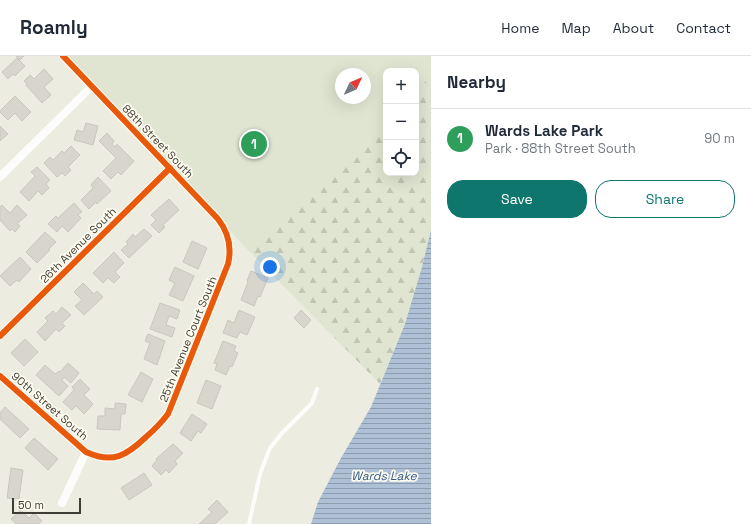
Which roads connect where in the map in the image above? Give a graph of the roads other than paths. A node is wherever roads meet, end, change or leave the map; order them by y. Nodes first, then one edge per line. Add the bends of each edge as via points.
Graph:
1 (63, 56) edge
2 (92, 86) junction
3 (170, 168) junction
4 (0, 177) edge
5 (230, 245) joint
6 (0, 336) edge
7 (0, 376) edge
8 (317, 389) dead end
9 (86, 452) junction
10 (62, 503) dead end
11 (249, 524) edge

1 - 2 street, 88th Street South
2 - 3 street, 88th Street South
2 - 4 street
3 - 5 street, 88th Street South via 218,219
3 - 6 street, 26th Avenue South
5 - 9 street, 25th Avenue Court South via 228,264 168,414 132,450 123,455 106,458
7 - 9 street, 90th Street South
8 - 11 lane via 312,403 270,448 260,474
9 - 10 street

